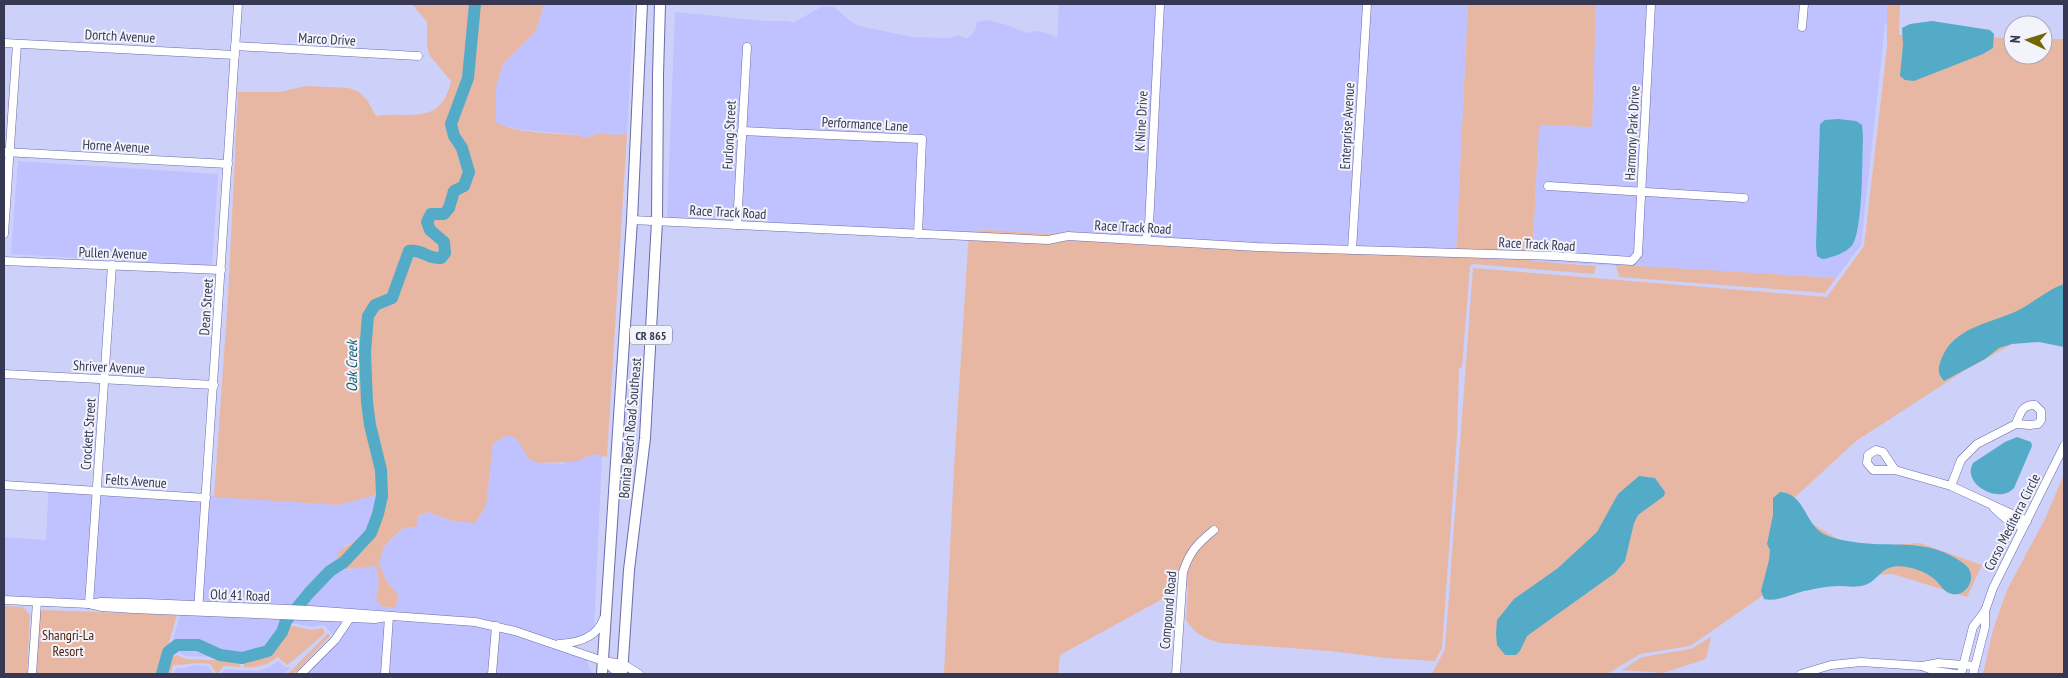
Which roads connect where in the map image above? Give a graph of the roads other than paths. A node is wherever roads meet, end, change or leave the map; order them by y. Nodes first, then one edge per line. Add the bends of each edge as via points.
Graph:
1 (238, 4) edge
2 (642, 4) edge
3 (660, 4) edge
4 (1160, 4) edge
5 (1366, 4) edge
6 (1651, 4) edge
7 (1804, 4) edge
8 (1802, 27) dead end
9 (4, 43) edge
10 (17, 44) junction
11 (235, 46) junction
12 (746, 46) dead end
13 (235, 55) junction
14 (418, 56) dead end
15 (742, 131) junction
16 (7, 152) edge
17 (228, 164) junction
18 (1548, 186) dead end
19 (1642, 192) junction
20 (1744, 198) dead end
21 (632, 220) junction
22 (658, 221) junction
23 (737, 225) junction
24 (4, 234) edge
25 (918, 234) junction
26 (1146, 239) junction
27 (1352, 250) junction
28 (4, 261) edge
29 (1632, 261) joint
30 (112, 266) junction
31 (221, 270) junction
32 (4, 374) edge
33 (105, 379) junction
34 (214, 385) junction
35 (2016, 424) dead end
36 (2064, 446) edge
37 (1895, 470) dead end
38 (4, 485) edge
39 (1951, 486) junction
40 (96, 491) junction
41 (206, 498) junction
42 (2025, 524) junction
43 (1214, 530) dead end
44 (4, 600) edge
45 (37, 602) junction
46 (607, 602) junction
47 (89, 604) junction
48 (198, 608) junction
49 (1985, 611) junction
50 (310, 613) junction
51 (389, 617) junction
52 (350, 618) junction
53 (496, 626) junction
54 (556, 645) junction
55 (603, 661) junction
56 (1963, 665) junction
57 (1922, 666) junction
58 (1974, 670) edge
59 (621, 671) edge
60 (32, 674) edge
61 (301, 674) edge
62 (385, 674) edge
63 (492, 674) edge
64 (602, 674) edge
65 (639, 674) edge
66 (1176, 674) edge
67 (1801, 674) edge
68 (1956, 674) edge
69 (1961, 674) edge

1 - 11 street, Dean Street
2 - 21 main road, Bonita Beach Road Southeast / CR 865
3 - 22 main road, Bonita Beach Road Southeast / CR 865
4 - 26 street, K Nine Drive
5 - 27 street, Enterprise Avenue
6 - 19 street, Harmony Park Drive
7 - 8 street
9 - 10 street, Dortch Avenue
10 - 13 street, Dortch Avenue
10 - 16 street
11 - 13 street, Dean Street
11 - 14 street, Marco Drive
12 - 15 street, Furlong Street
13 - 17 street, Dean Street
15 - 23 street, Furlong Street
15 - 25 street, Performance Lane via 922,139
16 - 17 street, Horne Avenue
16 - 24 street
17 - 31 street, Dean Street
18 - 19 street
19 - 20 street
19 - 29 street, Harmony Park Drive via 1638,254
21 - 22 street, Race Track Road
21 - 46 main road, Bonita Beach Road Southeast / CR 865
22 - 23 street, Race Track Road
22 - 59 main road, Bonita Beach Road Southeast / CR 865 via 645,438
23 - 25 street, Race Track Road
25 - 26 street, Race Track Road via 1048,240 1068,236
26 - 27 street, Race Track Road
27 - 29 street, Race Track Road
28 - 30 street, Pullen Avenue
30 - 31 street, Pullen Avenue
30 - 33 street, Crockett Street
31 - 34 street, Dean Street
32 - 33 street, Shriver Avenue
33 - 34 street, Shriver Avenue
33 - 40 street, Crockett Street
34 - 41 street, Dean Street
35 - 39 street via 1968,451 1957,467
36 - 42 street, Corso Mediterra Circle
37 - 39 street
38 - 40 street, Felts Avenue
39 - 42 street
40 - 41 street, Felts Avenue
40 - 47 street, Crockett Street
41 - 48 street, Dean Street
42 - 49 street, Corso Mediterra Circle
43 - 66 street, Compound Road via 1196,544 1183,572
44 - 45 street, Old 41 Road
45 - 47 street, Old 41 Road
45 - 60 street
46 - 54 street via 603,621 594,634 574,643
46 - 55 main road, Bonita Beach Road Southeast / CR 865
47 - 48 street, Old 41 Road
48 - 50 street, Old 41 Road
49 - 56 street, Corso Mediterra Circle via 1973,627
49 - 58 street, Corso Mediterra Circle via 1985,627
50 - 51 street, Old 41 Road
50 - 52 street, Old 41 Road
51 - 52 street, Old 41 Road via 375,620
51 - 53 street, Old 41 Road
51 - 62 street
52 - 61 street via 335,640
53 - 54 street, Old 41 Road
53 - 63 street
54 - 55 street, Old 41 Road
55 - 59 street, Old 41 Road
55 - 64 main road, Bonita Beach Road Southeast / CR 865
56 - 57 street via 1938,663
56 - 58 street
56 - 69 street, Corso Mediterra Circle
57 - 67 street via 1861,662 1831,665
57 - 68 street
59 - 65 street, Old 41 Road

